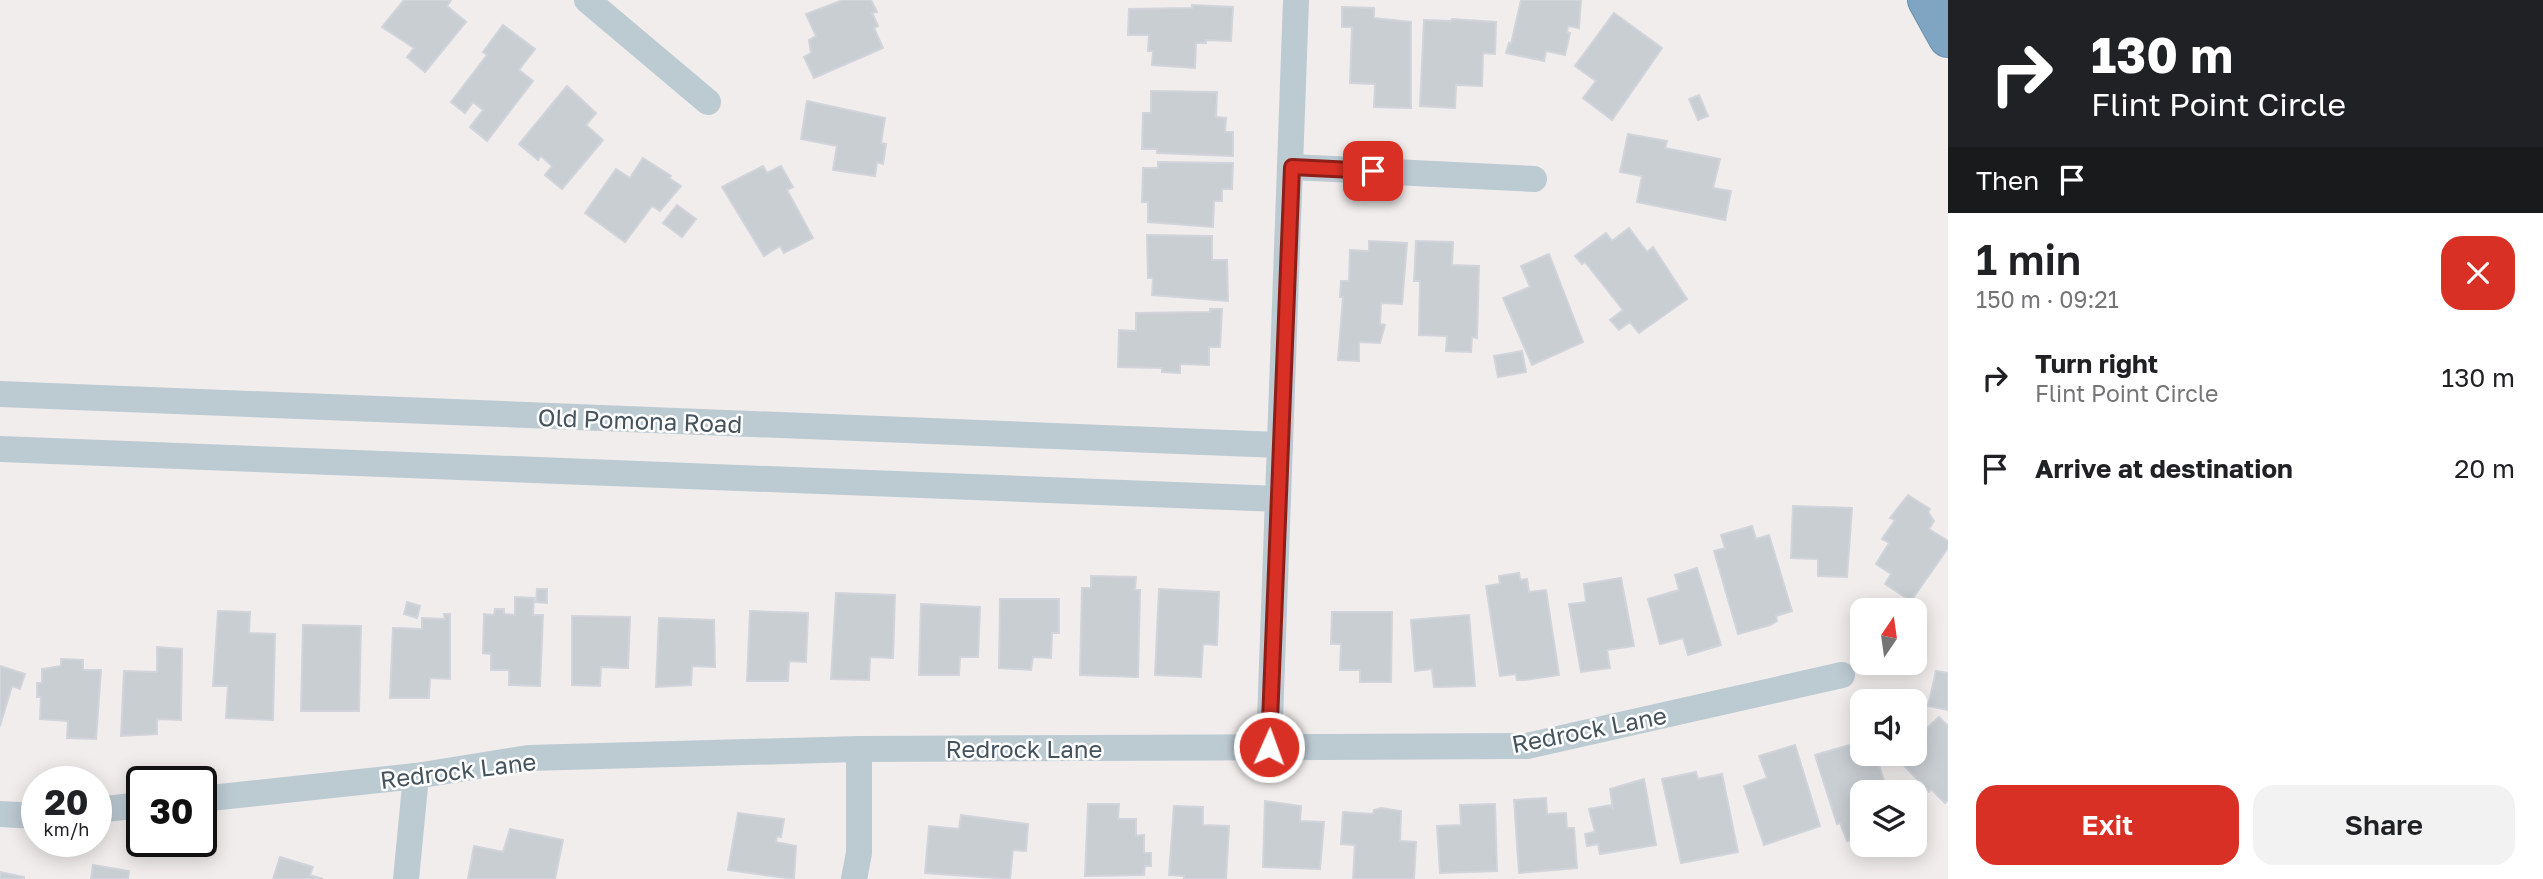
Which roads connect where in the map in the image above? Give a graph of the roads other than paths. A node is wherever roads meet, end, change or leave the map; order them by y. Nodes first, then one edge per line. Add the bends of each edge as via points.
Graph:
1 (587, 0) edge
2 (1296, 0) edge
3 (1927, 0) edge
4 (1948, 38) edge
5 (708, 102) dead end
6 (1292, 167) junction
7 (1534, 179) dead end
8 (0, 394) edge
9 (1280, 445) junction
10 (0, 449) edge
11 (1278, 499) junction
12 (1842, 675) dead end
13 (1269, 747) junction
14 (859, 749) junction
15 (416, 776) junction
16 (217, 797) edge
17 (0, 814) edge
18 (21, 815) edge
19 (406, 879) edge
20 (855, 879) edge

1 - 5 street
2 - 6 street
3 - 4 highway
6 - 7 street
6 - 9 street
8 - 9 street, Old Pomona Road
9 - 11 street
10 - 11 street
11 - 13 street
12 - 13 street, Redrock Lane via 1527,746
13 - 14 street, Redrock Lane
14 - 15 street, Redrock Lane via 528,758
14 - 20 street
15 - 16 street, Redrock Lane
15 - 19 street
17 - 18 street

